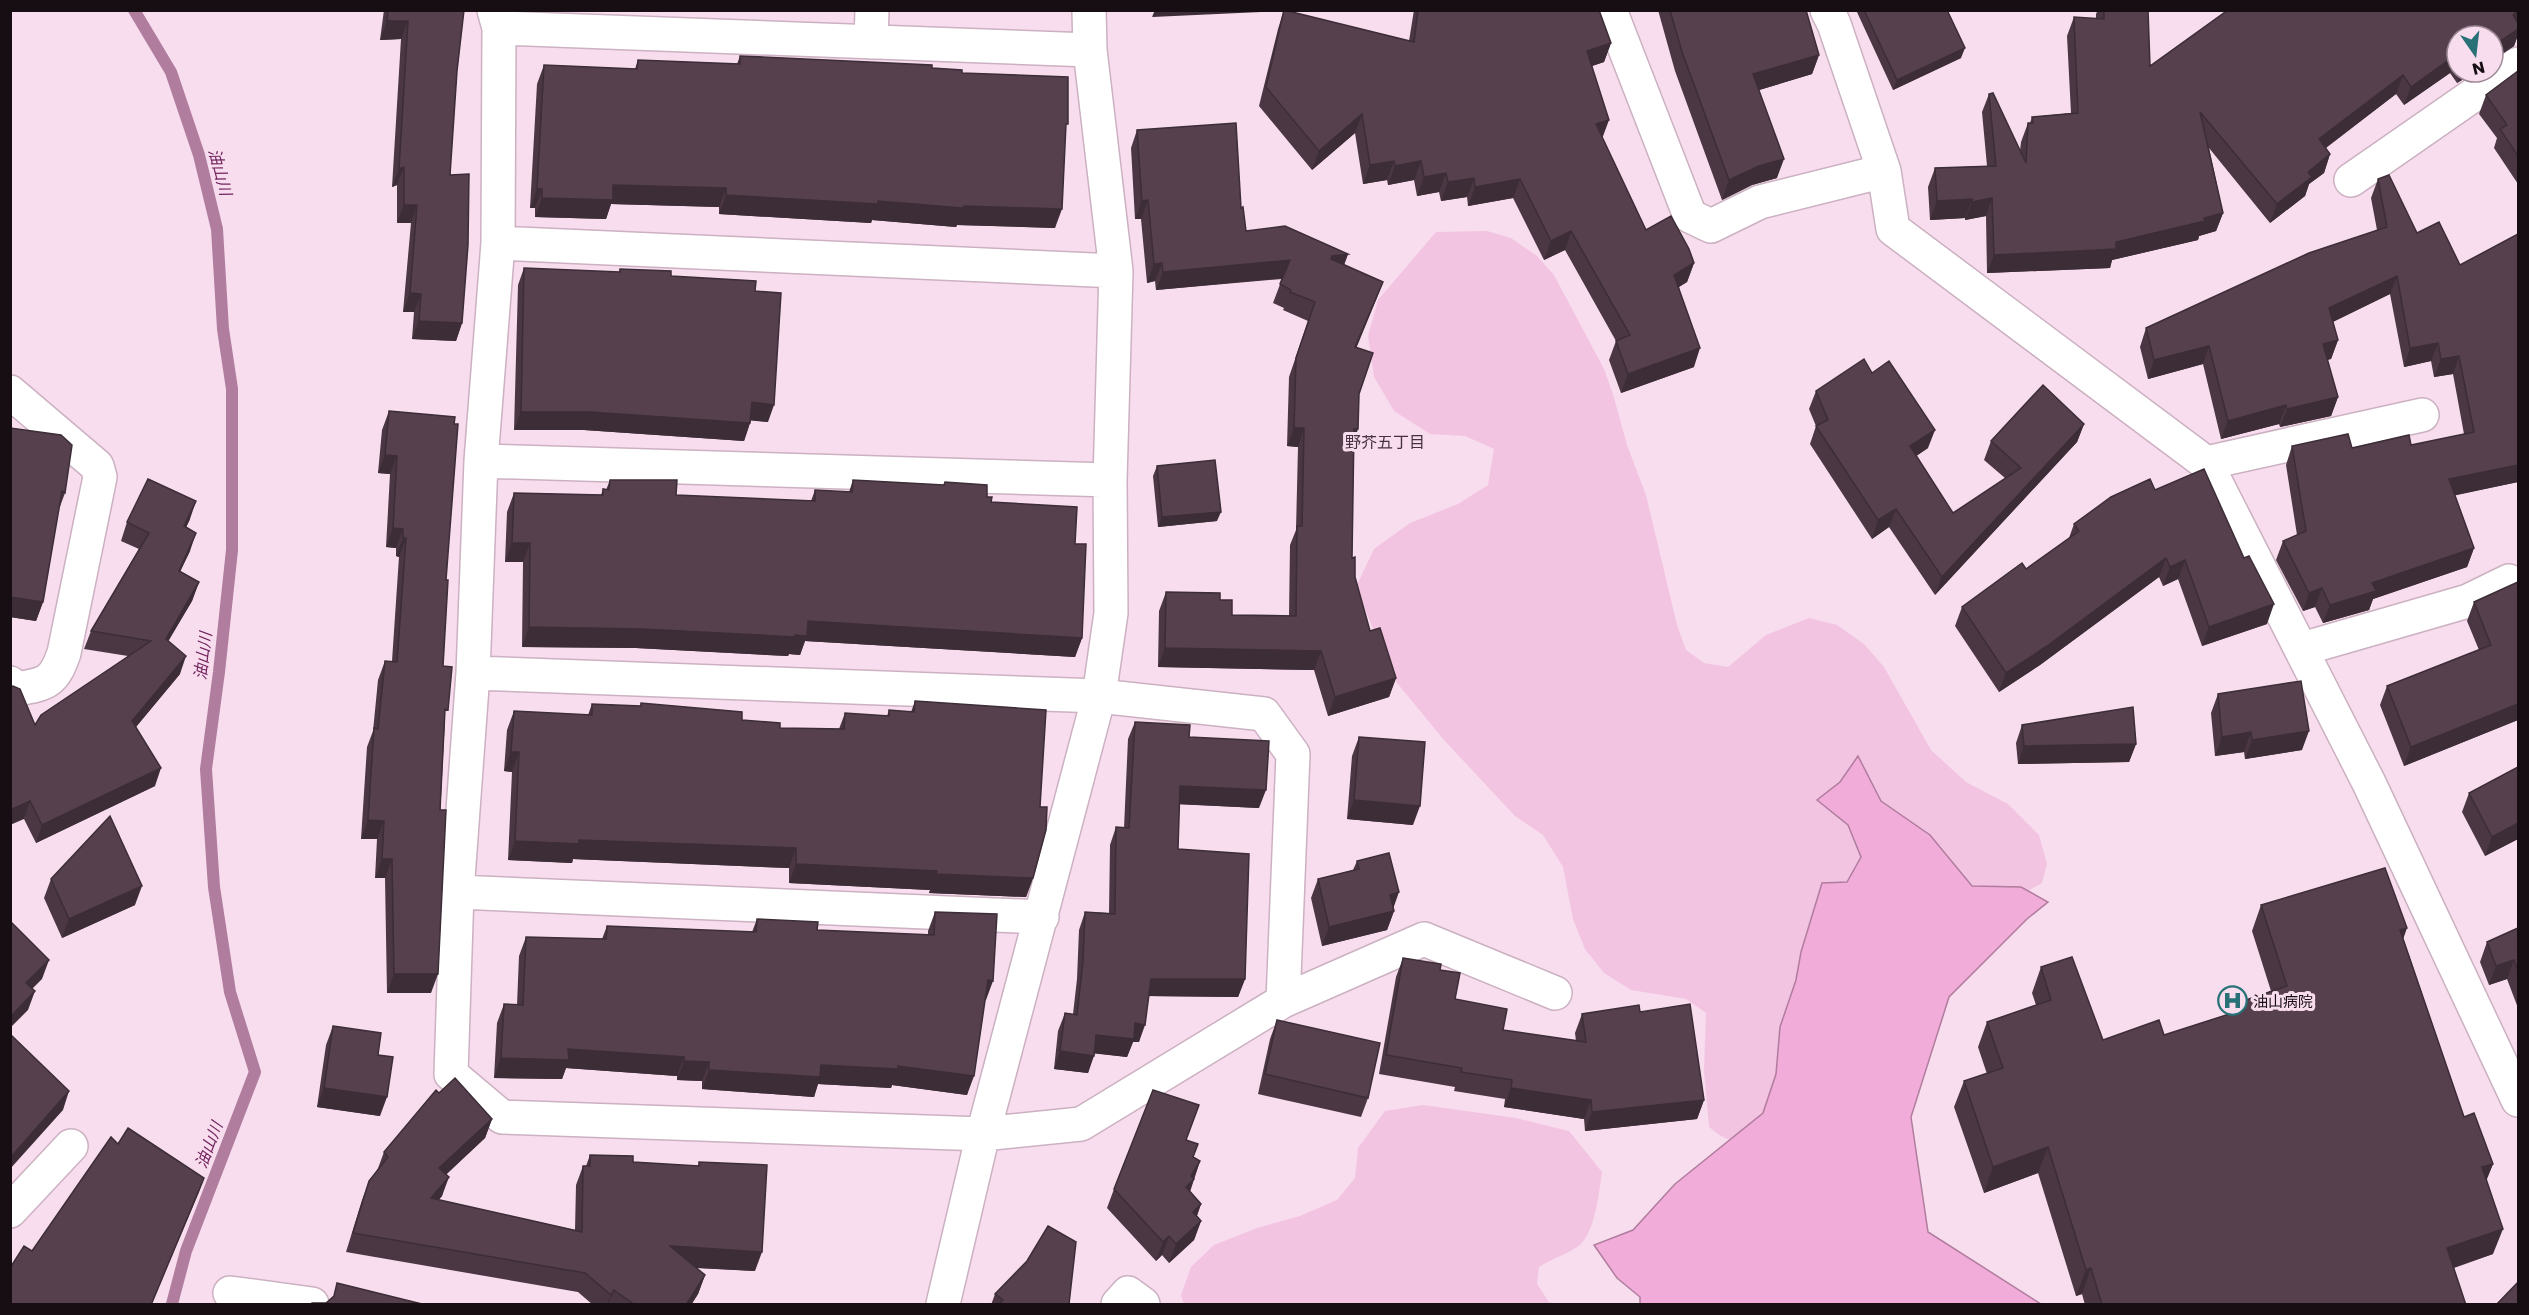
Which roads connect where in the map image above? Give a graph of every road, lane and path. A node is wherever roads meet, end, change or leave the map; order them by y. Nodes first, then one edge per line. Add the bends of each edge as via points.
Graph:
1 (1089, 10) edge
2 (1610, 10) edge
3 (1827, 10) edge
4 (497, 19) edge
5 (872, 26) edge
6 (1090, 50) junction
7 (2518, 64) edge
8 (1884, 171) junction
9 (2351, 180) dead end
10 (498, 243) junction
11 (1116, 271) junction
12 (10, 392) edge
13 (2422, 415) dead end
14 (481, 461) junction
15 (2206, 463) junction
16 (1110, 480) junction
17 (2510, 581) dead end
18 (2302, 649) junction
19 (473, 674) junction
20 (10, 683) edge
21 (1099, 696) junction
22 (457, 892) junction
23 (1042, 917) junction
24 (1555, 993) dead end
25 (1283, 1001) junction
26 (2518, 1100) edge
27 (982, 1134) junction
28 (71, 1146) dead end
29 (10, 1211) edge
30 (230, 1293) dead end
31 (312, 1305) edge
32 (943, 1305) edge
33 (1118, 1305) edge
34 (1143, 1305) edge

1 - 6 street
2 - 8 street via 1690,216 1711,226 1760,202
3 - 8 street
4 - 5 street
4 - 10 street
5 - 6 street
6 - 11 street
7 - 9 street
8 - 15 street via 1893,229
10 - 11 street
10 - 14 street
11 - 16 street
12 - 20 street via 97,466 99,477 64,653 56,674 38,686 17,689
13 - 15 street
14 - 16 street
14 - 19 street
15 - 18 street
16 - 21 street via 1111,613
17 - 18 street via 2468,601
18 - 26 street
19 - 21 street
19 - 22 street
21 - 23 street
21 - 25 street via 1264,714 1293,754
22 - 23 street
22 - 27 street via 451,1074 502,1117
23 - 27 street
24 - 25 street via 1424,939
25 - 27 street via 1081,1124
27 - 32 street
28 - 29 street
30 - 31 street
33 - 34 street via 1128,1293

